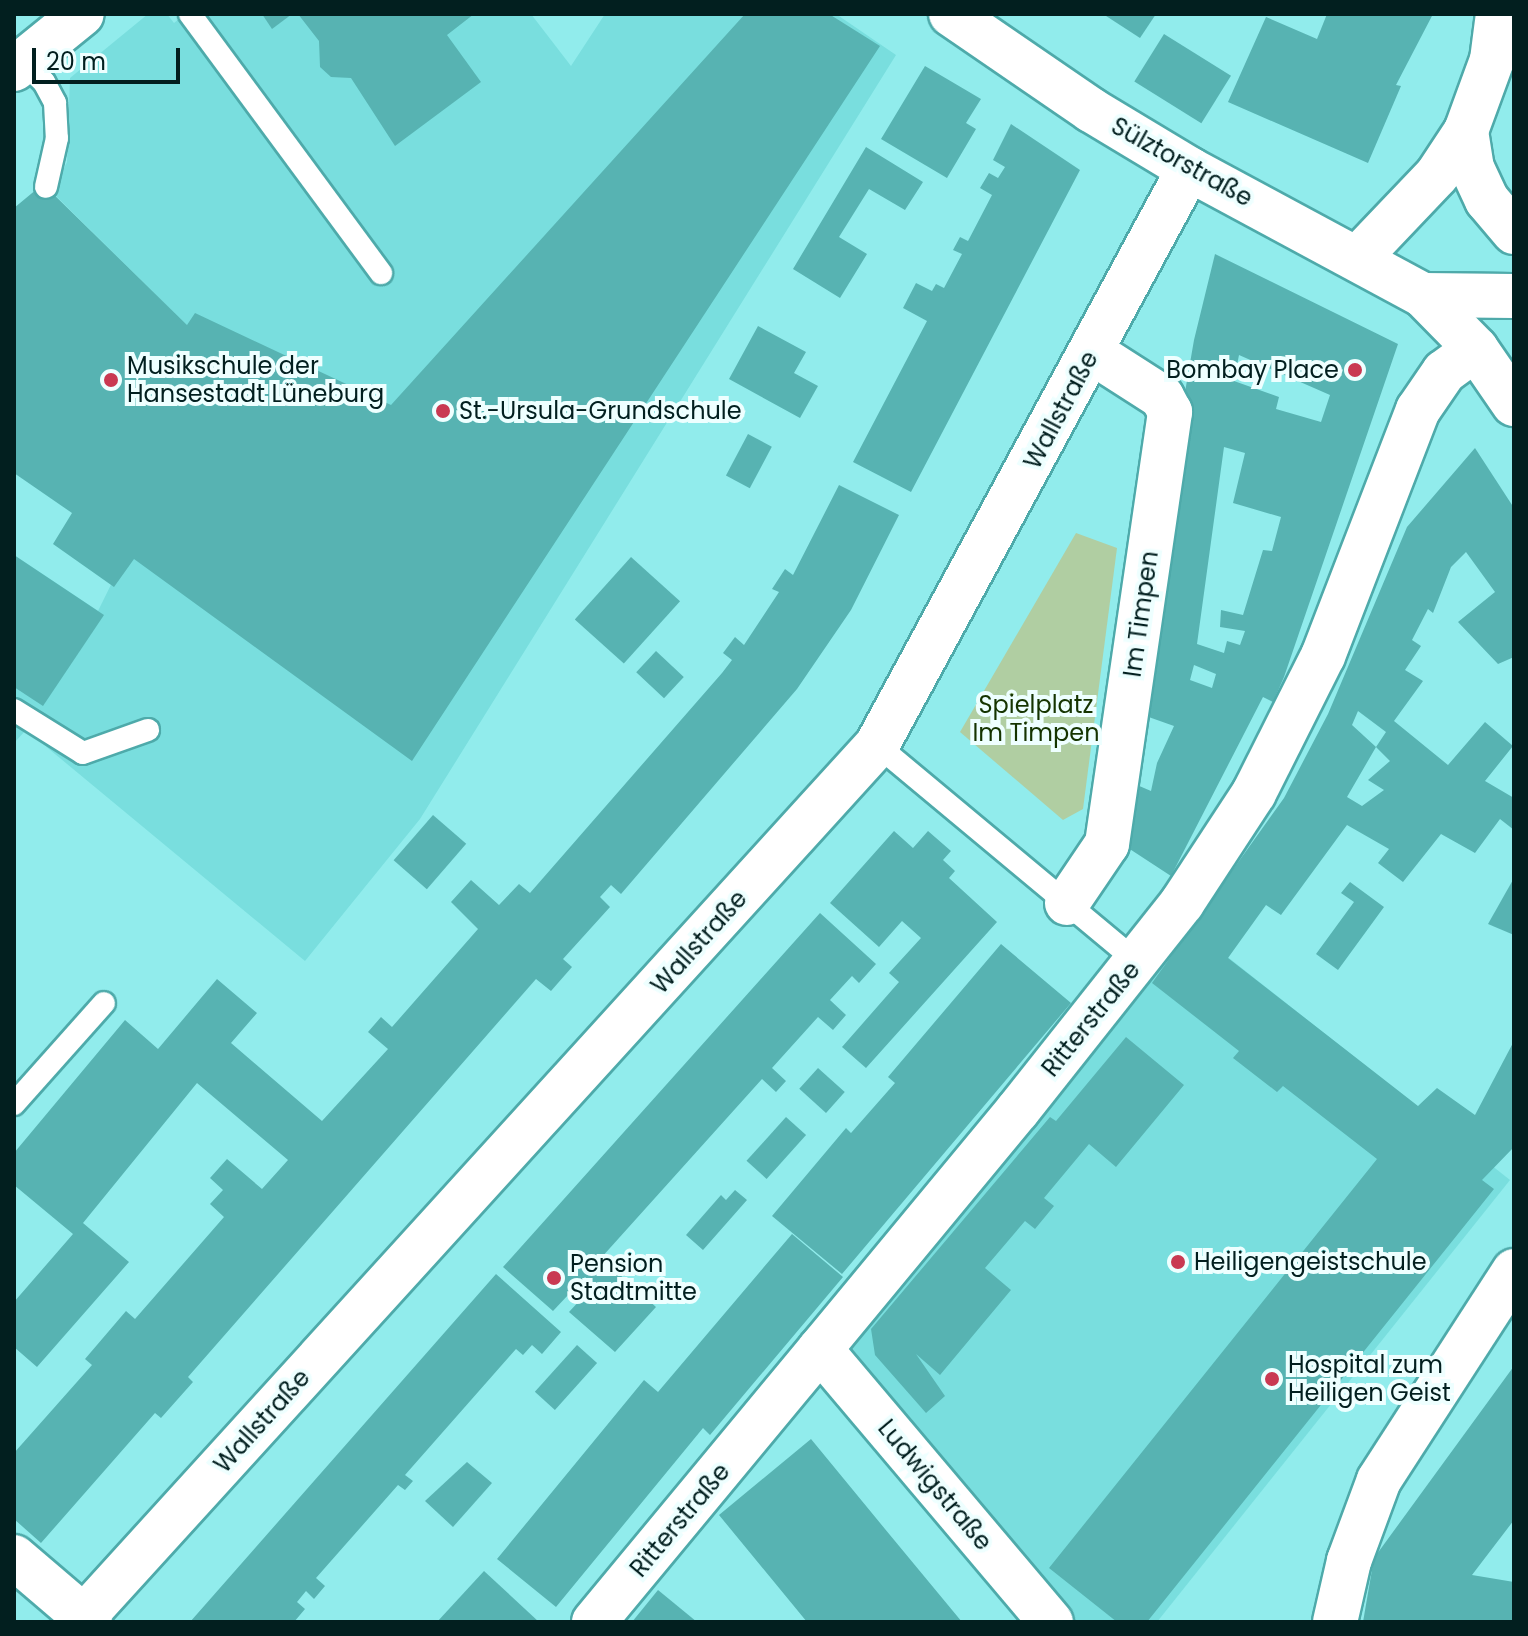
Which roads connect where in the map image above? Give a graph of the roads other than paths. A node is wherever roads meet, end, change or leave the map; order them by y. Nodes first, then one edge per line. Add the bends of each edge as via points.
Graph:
1 (82, 14) edge
2 (190, 14) edge
3 (951, 14) edge
4 (1498, 14) edge
5 (19, 65) edge
6 (1466, 131) junction
7 (1189, 169) junction
8 (46, 187) dead end
9 (1508, 228) edge
10 (1359, 257) junction
11 (381, 273) dead end
12 (1423, 295) junction
13 (1514, 296) edge
14 (1476, 349) junction
15 (1092, 352) junction
16 (1514, 404) edge
17 (14, 710) edge
18 (148, 730) dead end
19 (877, 745) junction
20 (1067, 903) junction
21 (1137, 962) junction
22 (104, 1003) dead end
23 (14, 1104) edge
24 (1514, 1271) edge
25 (820, 1349) junction
26 (14, 1557) edge
27 (84, 1620) edge
28 (594, 1622) edge
29 (1051, 1622) edge
30 (1335, 1622) edge

1 - 5 street
2 - 11 lane
3 - 7 street, Sülztorstraße via 1091,110
4 - 6 street via 1492,60
5 - 8 lane via 44,82 55,103 57,138
6 - 9 street via 1472,168
6 - 10 street via 1437,175
7 - 10 street, Sülztorstraße
7 - 15 street, Wallstraße
10 - 12 street, Sülztorstraße
12 - 13 street
12 - 14 street, Sülztorstraße
14 - 16 street, Sülztorstraße
14 - 21 street, Ritterstraße via 1444,372 1418,410 1323,656 1254,793
15 - 19 street, Wallstraße
15 - 20 street, Im Timpen via 1162,397 1170,412 1107,844
17 - 18 lane via 83,753
19 - 20 lane
19 - 27 street, Wallstraße
20 - 21 lane
21 - 25 street, Ritterstraße
22 - 23 lane
24 - 30 street via 1379,1480 1349,1561
25 - 28 street, Ritterstraße
25 - 29 street, Ludwigstraße
26 - 27 street

